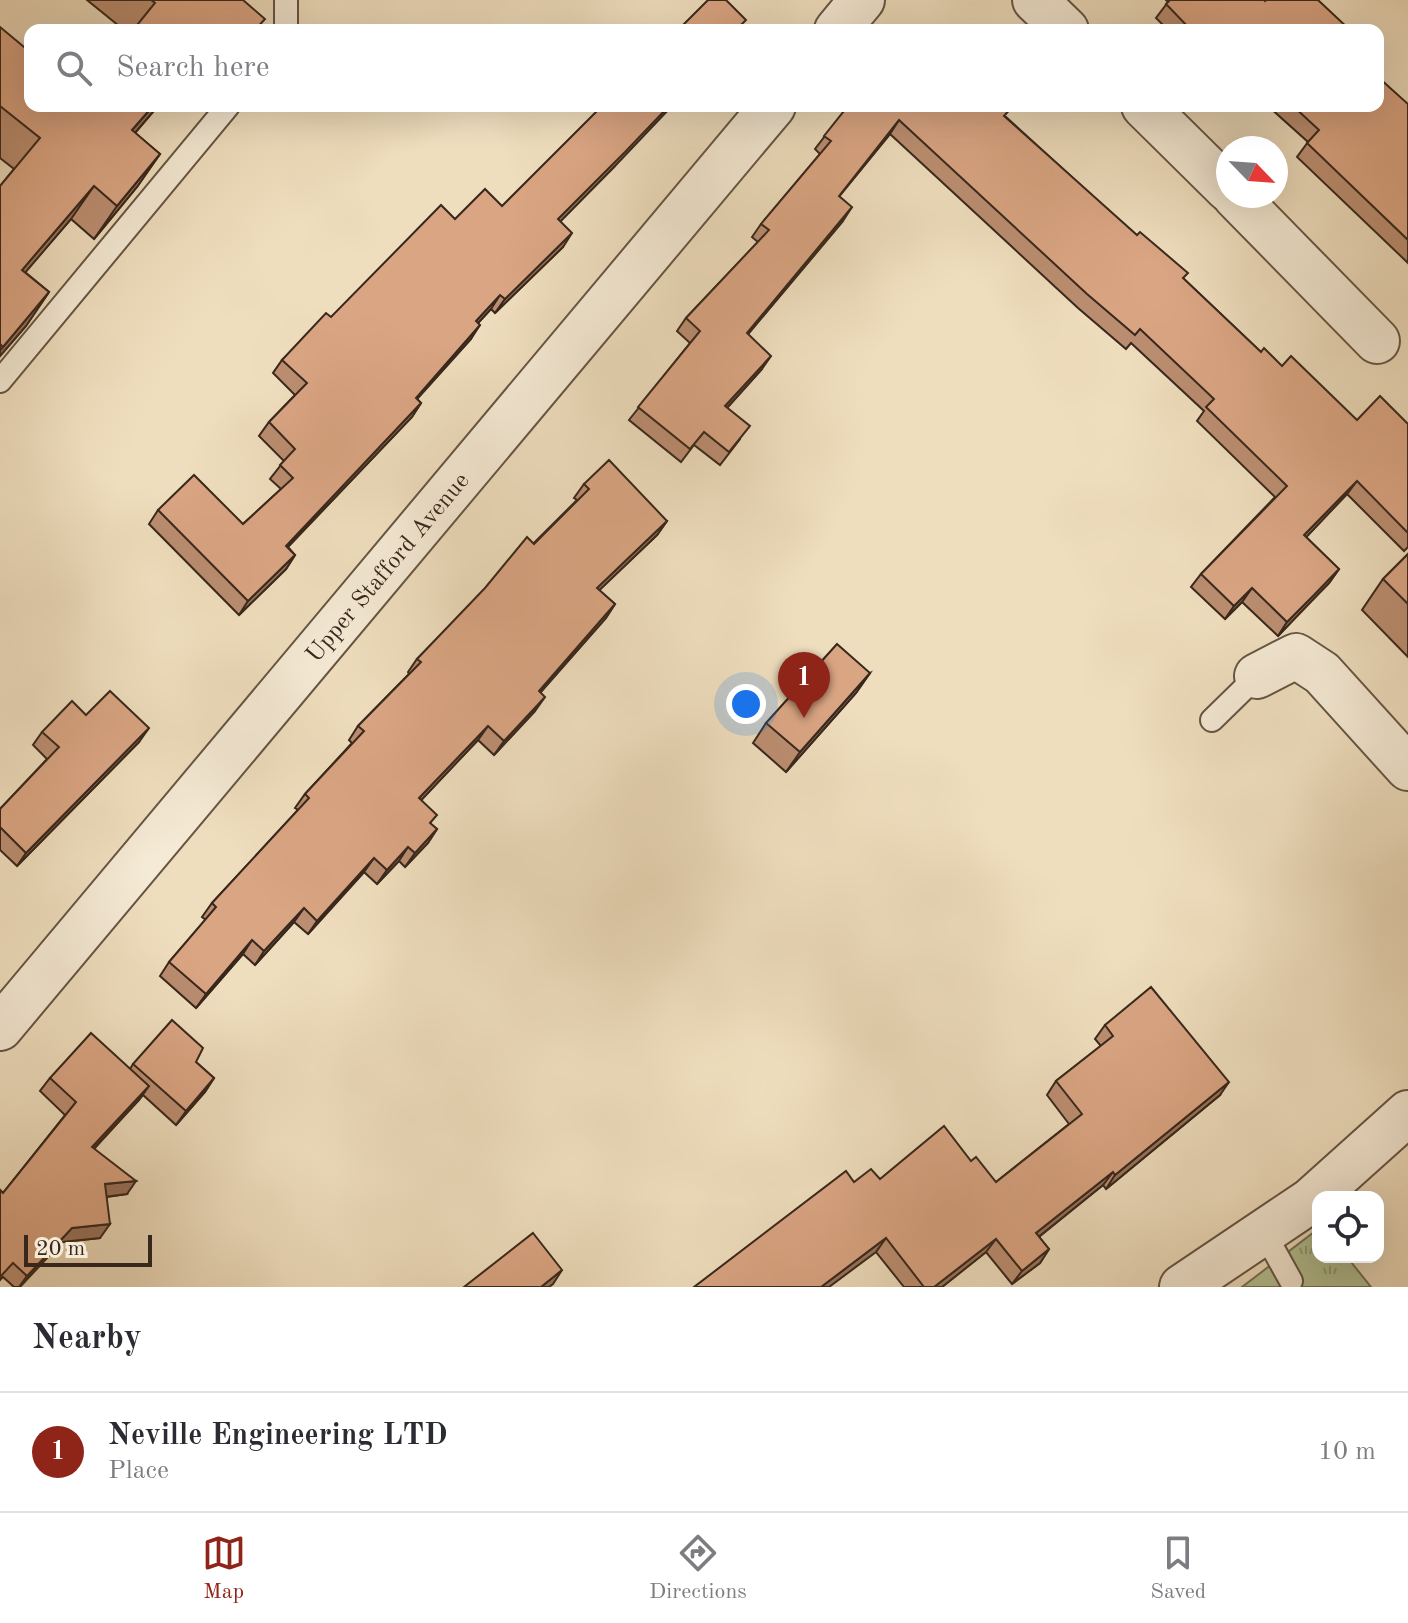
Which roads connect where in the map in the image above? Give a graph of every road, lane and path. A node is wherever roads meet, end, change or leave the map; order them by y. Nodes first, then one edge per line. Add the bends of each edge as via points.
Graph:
1 (286, 0) edge
2 (862, 0) edge
3 (1035, 0) edge
4 (286, 24) edge
5 (842, 24) edge
6 (1060, 24) edge
7 (223, 112) edge
8 (768, 112) edge
9 (1150, 112) edge
10 (1216, 177) edge
11 (1247, 208) edge
12 (1377, 341) dead end
13 (0, 381) edge
14 (1257, 676) joint
15 (1212, 720) dead end
16 (1408, 768) edge
17 (0, 1028) edge
18 (1408, 1113) edge
19 (1265, 1234) junction
20 (1291, 1281) dead end
21 (1182, 1287) edge

1 - 4 lane
2 - 5 street
3 - 6 street
7 - 13 lane
8 - 17 street, Upper Stafford Avenue
9 - 10 street
11 - 12 street
14 - 15 lane
14 - 16 street via 1296,656 1322,673
18 - 19 street
19 - 20 lane
19 - 21 street

